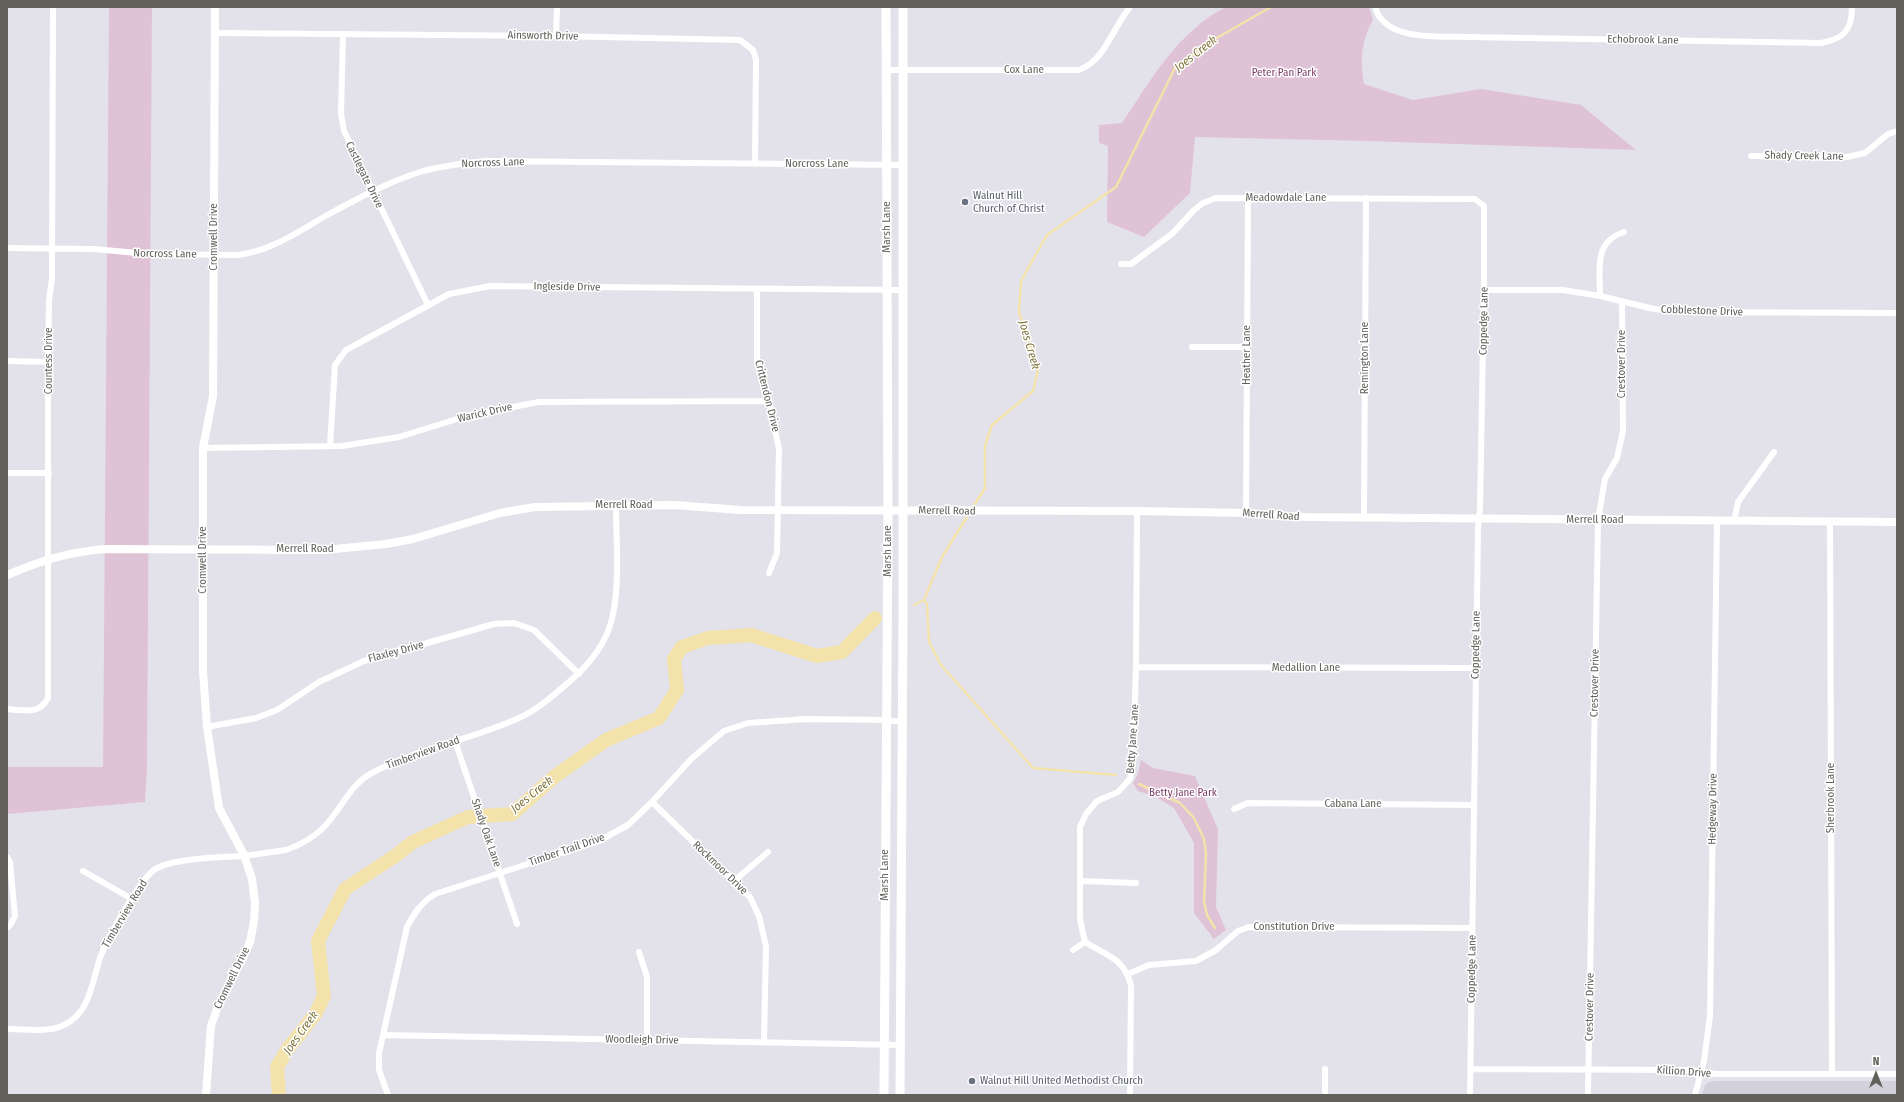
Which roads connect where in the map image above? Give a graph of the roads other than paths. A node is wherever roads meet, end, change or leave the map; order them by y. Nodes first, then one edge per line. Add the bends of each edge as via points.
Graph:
1 (54, 7) edge
2 (215, 7) edge
3 (556, 7) edge
4 (886, 7) edge
5 (903, 7) edge
6 (1130, 7) edge
7 (1375, 7) edge
8 (1852, 7) edge
9 (215, 33) junction
10 (343, 34) junction
11 (556, 36) junction
12 (886, 70) junction
13 (903, 70) junction
14 (1897, 131) edge
15 (1751, 156) dead end
16 (755, 164) junction
17 (887, 165) junction
18 (903, 165) junction
19 (372, 192) junction
20 (1248, 198) junction
21 (1366, 198) junction
22 (1475, 199) joint
23 (1624, 232) dead end
24 (7, 248) edge
25 (52, 248) junction
26 (214, 255) junction
27 (1121, 264) dead end
28 (757, 289) junction
29 (887, 290) junction
30 (903, 290) junction
31 (1484, 290) junction
32 (1600, 296) junction
33 (1622, 301) junction
34 (428, 305) junction
35 (1897, 313) edge
36 (1192, 347) dead end
37 (1247, 347) junction
38 (7, 361) edge
39 (48, 362) junction
40 (769, 401) junction
41 (330, 446) junction
42 (203, 448) junction
43 (1774, 452) dead end
44 (7, 473) edge
45 (49, 473) junction
46 (616, 505) junction
47 (778, 510) junction
48 (888, 511) junction
49 (903, 511) junction
50 (1137, 511) junction
51 (1246, 513) junction
52 (1364, 518) junction
53 (1479, 518) junction
54 (1598, 520) junction
55 (1717, 520) junction
56 (1734, 521) junction
57 (1830, 521) junction
58 (1897, 522) edge
59 (203, 550) junction
60 (49, 558) junction
61 (769, 573) dead end
62 (7, 575) edge
63 (1136, 667) junction
64 (1476, 668) junction
65 (579, 674) junction
66 (7, 709) edge
67 (886, 720) junction
68 (902, 722) junction
69 (207, 727) junction
70 (455, 742) junction
71 (652, 802) junction
72 (1474, 805) junction
73 (1234, 810) dead end
74 (768, 852) dead end
75 (244, 855) junction
76 (7, 857) edge
77 (83, 871) dead end
78 (499, 873) junction
79 (734, 881) junction
80 (1080, 881) junction
81 (1136, 883) dead end
82 (885, 888) junction
83 (901, 888) junction
84 (132, 899) junction
85 (517, 924) dead end
86 (7, 928) edge
87 (1472, 928) junction
88 (1085, 942) junction
89 (1073, 950) dead end
90 (639, 952) dead end
91 (1128, 974) junction
92 (7, 1029) edge
93 (383, 1035) junction
94 (647, 1041) junction
95 (764, 1042) junction
96 (884, 1044) junction
97 (900, 1045) junction
98 (1325, 1069) dead end
99 (1470, 1069) junction
100 (1589, 1070) junction
101 (1701, 1072) junction
102 (1832, 1074) junction
103 (1897, 1074) edge
104 (206, 1095) edge
105 (388, 1095) edge
106 (884, 1095) edge
107 (900, 1095) edge
108 (1130, 1095) edge
109 (1325, 1095) edge
110 (1470, 1095) edge
111 (1588, 1095) edge
112 (1695, 1095) edge

1 - 25 street, Countess Drive
2 - 9 street, Cromwell Drive
3 - 11 street
4 - 12 main road, Marsh Lane
5 - 13 main road, Marsh Lane
6 - 13 street, Cox Lane via 1098,57 1079,70
7 - 8 street, Echobrook Lane via 1379,18 1386,25 1411,34 1821,43 1832,41 1847,30
9 - 10 street, Ainsworth Drive
9 - 26 street, Cromwell Drive
10 - 11 street, Ainsworth Drive
10 - 19 street, Castlegate Drive via 341,114 344,132
11 - 16 street, Ainsworth Drive via 734,38 747,44 753,50 756,59
12 - 13 street, Cox Lane
12 - 17 main road, Marsh Lane
13 - 18 main road, Marsh Lane
14 - 15 street, Shady Creek Lane via 1888,134 1865,153 1847,157
16 - 17 street, Norcross Lane
16 - 19 street, Norcross Lane via 486,161 422,172
17 - 18 street, Norcross Lane
17 - 29 main road, Marsh Lane
18 - 30 main road, Marsh Lane
19 - 26 street, Norcross Lane via 269,248 253,254
19 - 34 street, Castlegate Drive
20 - 21 street, Meadowdale Lane
20 - 27 street, Meadowdale Lane via 1216,198 1203,202 1159,244 1131,264
20 - 37 street, Heather Lane
21 - 22 street, Meadowdale Lane
21 - 52 street, Remington Lane
22 - 31 street, Coppedge Lane via 1484,206
23 - 32 street via 1615,235 1601,251
24 - 25 street, Norcross Lane
25 - 26 street, Norcross Lane
25 - 39 street, Countess Drive
26 - 42 street, Cromwell Drive via 213,396
28 - 29 street, Ingleside Drive
28 - 34 street, Ingleside Drive via 490,286 449,294
28 - 40 street, Crittendon Drive via 757,363
29 - 30 street, Ingleside Drive
29 - 48 main road, Marsh Lane
30 - 49 main road, Marsh Lane
31 - 32 street, Cobblestone Drive via 1563,290
31 - 53 street, Coppedge Lane
32 - 33 street, Cobblestone Drive
33 - 35 street, Cobblestone Drive via 1654,309 1688,312
33 - 54 street, Crestover Drive via 1622,431 1617,458 1606,478
34 - 41 street, Ingleside Drive via 353,345 339,358 333,378
36 - 37 street
37 - 51 street, Heather Lane
38 - 39 street
39 - 45 street, Countess Drive
40 - 41 street, Warick Drive via 539,402 470,415 399,437
40 - 47 street, Crittendon Drive via 779,449
41 - 42 street, Warick Drive
42 - 59 street, Cromwell Drive
43 - 56 street via 1738,502
44 - 45 street
45 - 60 street, Countess Drive
46 - 47 street, Merrell Road
46 - 59 street, Merrell Road via 557,505 513,510 413,538 356,548
46 - 65 street, Timberview Road via 616,596 613,616 593,658
47 - 48 street, Merrell Road
47 - 61 street, Crittendon Drive via 777,553
48 - 49 street, Merrell Road
48 - 67 main road, Marsh Lane
49 - 50 street, Merrell Road
49 - 68 main road, Marsh Lane
50 - 51 street, Merrell Road
50 - 63 street, Betty Jane Lane
51 - 52 street, Merrell Road via 1305,518
52 - 53 street, Merrell Road
53 - 54 street, Merrell Road
53 - 64 street, Coppedge Lane
54 - 55 street, Merrell Road
54 - 100 street, Crestover Drive
55 - 56 street, Merrell Road
55 - 101 street, Hedgeway Drive via 1710,1016
56 - 57 street, Merrell Road
57 - 58 street, Merrell Road
57 - 102 street, Sherbrook Lane
59 - 60 street, Merrell Road via 104,549
59 - 69 street, Cromwell Drive via 202,671
60 - 62 street, Merrell Road
60 - 66 street, Countess Drive via 48,698 44,706 36,710
63 - 64 street, Medallion Lane
63 - 80 street, Betty Jane Lane via 1133,764 1130,779 1118,792 1097,801 1080,827
64 - 72 street, Coppedge Lane
65 - 69 street, Flaxley Drive via 534,630 514,623 494,624 364,661 319,682 277,710 256,718
65 - 70 street, Timberview Road via 520,718
67 - 68 street, Timber Trail Drive
67 - 71 street, Timber Trail Drive via 806,719 748,723 724,731 690,759
67 - 82 main road, Marsh Lane
68 - 83 main road, Marsh Lane
69 - 75 street, Cromwell Drive via 218,808
70 - 75 street, Timberview Road via 391,763 369,774 352,790 325,826 308,841 286,850
70 - 78 street, Shady Oak Lane
71 - 78 street, Timber Trail Drive via 628,825 599,841
71 - 79 street, Rockmoor Drive
72 - 73 street, Cabana Lane via 1248,803
72 - 87 street, Coppedge Lane
74 - 79 street
75 - 84 street, Timberview Road via 203,859 155,869 144,880
75 - 104 street, Cromwell Drive via 252,879 254,921 247,949 218,1006 211,1026
76 - 86 street via 10,862 15,916
77 - 84 street
78 - 85 street, Shady Oak Lane
78 - 93 street, Timber Trail Drive via 435,894 416,910 407,927
79 - 95 street, Rockmoor Drive via 750,897 756,909 766,946
80 - 81 street
80 - 88 street, Betty Jane Lane via 1080,919
82 - 83 main road
82 - 96 main road, Marsh Lane
83 - 97 main road, Marsh Lane
84 - 92 street, Timberview Road via 100,957 82,1011 58,1028
87 - 91 street, Constitution Drive via 1249,927 1238,931 1216,950 1196,961 1149,965
87 - 99 street, Coppedge Lane
88 - 89 street
88 - 91 street via 1117,960
90 - 94 street via 647,977
91 - 108 street via 1132,995
93 - 94 street, Woodleigh Drive
93 - 105 street, Timber Trail Drive via 379,1070
94 - 95 street, Woodleigh Drive
95 - 96 street, Woodleigh Drive
96 - 97 street, Woodleigh Drive
96 - 106 main road, Marsh Lane
97 - 107 main road, Marsh Lane
98 - 109 street
99 - 100 street, Killion Drive
99 - 110 street, Coppedge Lane
100 - 101 street, Killion Drive
100 - 111 street, Crestover Drive
101 - 102 street, Killion Drive via 1760,1075
101 - 112 street, Hedgeway Drive
102 - 103 street, Killion Drive

